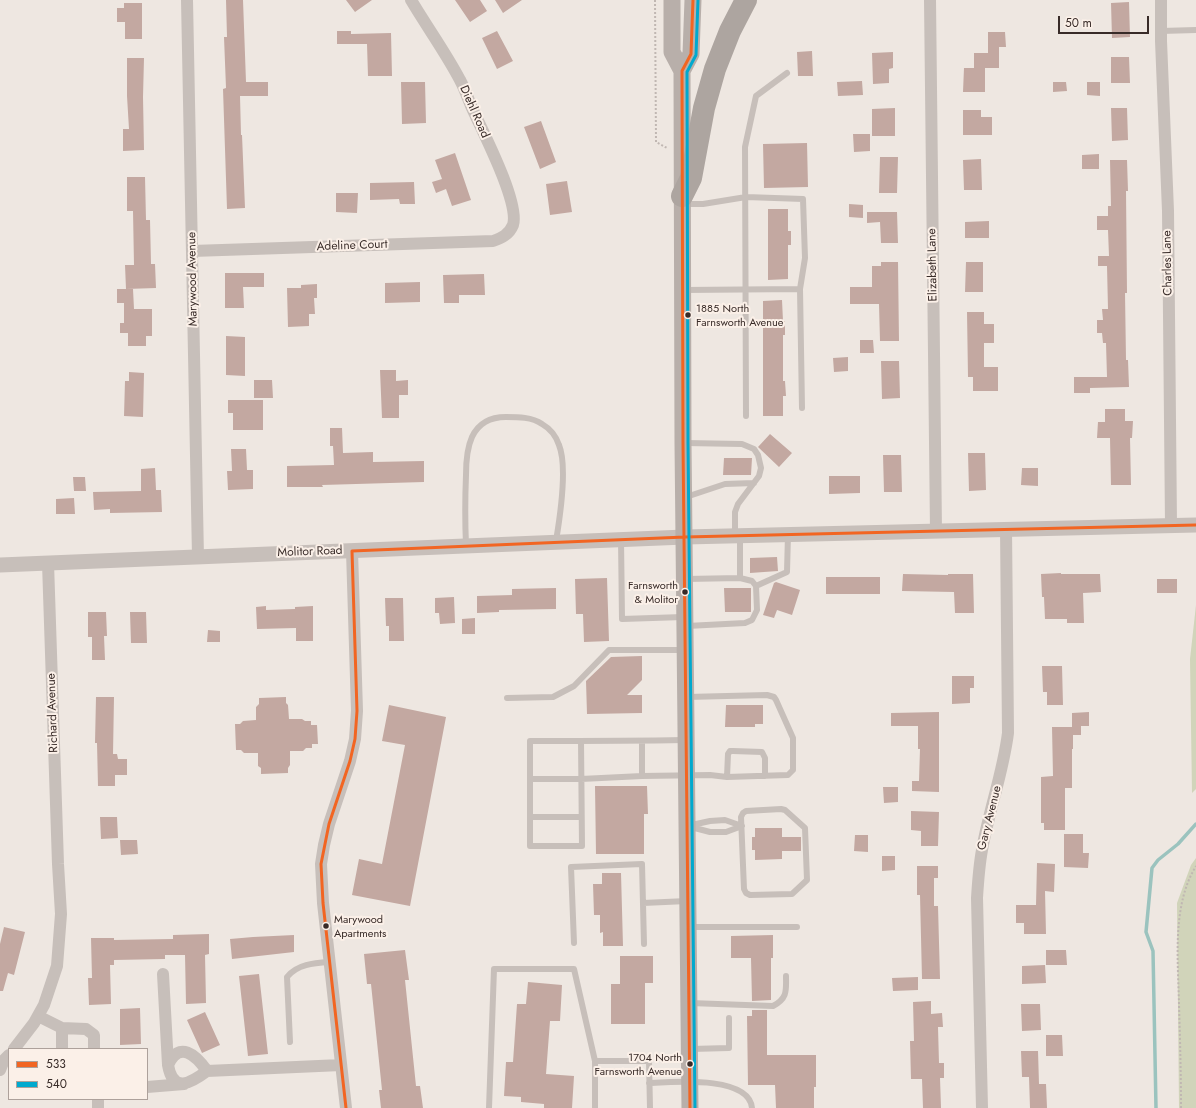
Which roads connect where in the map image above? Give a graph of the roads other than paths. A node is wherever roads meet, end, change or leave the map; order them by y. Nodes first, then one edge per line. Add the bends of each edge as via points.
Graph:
1 (188, 0) edge
2 (411, 0) edge
3 (672, 0) edge
4 (693, 0) edge
5 (746, 0) edge
6 (930, 0) edge
7 (1161, 0) edge
8 (1196, 30) edge
9 (1161, 31) junction
10 (682, 71) junction
11 (787, 74) dead end
12 (746, 197) junction
13 (682, 200) junction
14 (509, 232) joint
15 (192, 251) junction
16 (800, 289) junction
17 (682, 290) junction
18 (746, 290) junction
19 (802, 408) dead end
20 (746, 416) dead end
21 (683, 443) junction
22 (754, 483) junction
23 (684, 497) junction
24 (1171, 525) junction
25 (1196, 525) edge
26 (1006, 528) junction
27 (936, 530) junction
28 (788, 534) junction
29 (737, 535) junction
30 (685, 536) junction
31 (622, 539) junction
32 (556, 541) junction
33 (466, 546) junction
34 (352, 551) junction
35 (198, 557) junction
36 (48, 563) junction
37 (0, 565) edge
38 (740, 578) junction
39 (685, 579) junction
40 (756, 586) junction
41 (685, 622) junction
42 (685, 650) junction
43 (686, 697) junction
44 (507, 698) dead end
45 (642, 740) junction
46 (686, 740) junction
47 (581, 741) junction
48 (642, 776) junction
49 (686, 776) junction
50 (765, 776) junction
51 (727, 777) junction
52 (530, 779) junction
53 (581, 779) junction
54 (582, 816) junction
55 (530, 817) junction
56 (687, 826) junction
57 (742, 826) junction
58 (688, 901) junction
59 (643, 903) junction
60 (797, 927) dead end
61 (688, 928) junction
62 (574, 943) dead end
63 (644, 944) dead end
64 (330, 962) junction
65 (163, 974) dead end
66 (786, 976) dead end
67 (689, 1003) junction
68 (38, 1016) junction
69 (729, 1018) dead end
70 (62, 1028) junction
71 (290, 1042) dead end
72 (15, 1048) edge
73 (62, 1048) edge
74 (94, 1048) edge
75 (689, 1049) junction
76 (595, 1061) junction
77 (168, 1065) junction
78 (341, 1065) junction
79 (207, 1071) junction
80 (690, 1082) junction
81 (649, 1083) junction
82 (185, 1084) junction
83 (148, 1087) edge
84 (346, 1108) edge
85 (489, 1108) edge
86 (595, 1108) edge
87 (650, 1108) edge
88 (690, 1108) edge
89 (752, 1108) edge
90 (982, 1108) edge

1 - 15 street, Marywood Avenue
2 - 14 street, Diehl Road via 460,81 496,160 514,213
3 - 10 main road via 672,52
4 - 10 main road via 691,54
5 - 13 highway via 715,69 704,108 691,178
6 - 27 street, Elizabeth Lane
7 - 9 street, Charles Lane
8 - 9 lane
9 - 24 street, Charles Lane via 1168,211
10 - 13 main road
11 - 12 lane via 756,96 745,147
12 - 13 lane via 703,204
12 - 16 lane via 803,199 805,258
12 - 18 lane
13 - 17 main road
14 - 15 street, Adeline Court via 502,238 492,241
15 - 35 street, Marywood Avenue
16 - 18 lane
16 - 19 lane
17 - 18 lane
17 - 21 main road
18 - 20 lane
21 - 22 lane via 742,444 754,449 761,468
21 - 23 main road
22 - 23 lane via 725,484
22 - 29 lane via 735,512
23 - 30 main road
24 - 25 street, Molitor Road
24 - 26 street, Molitor Road
26 - 27 street, Molitor Road
26 - 90 street, Gary Avenue via 1008,733 1005,757 982,849 977,898
27 - 28 street, Molitor Road
28 - 29 street, Molitor Road
28 - 40 lane via 787,572
29 - 30 street, Molitor Road
29 - 38 lane
30 - 31 street, Molitor Road
30 - 39 main road
31 - 32 street, Molitor Road
31 - 41 lane via 622,619
32 - 33 street, Molitor Road
32 - 33 lane via 561,509 563,462 559,444 550,430 541,423 526,418 500,417 487,420 472,436 466,465
33 - 34 street, Molitor Road
34 - 35 street, Molitor Road
34 - 64 street via 357,712 355,739 329,824 321,864
35 - 36 street, Molitor Road
36 - 37 street, Molitor Road
36 - 68 street, Richard Avenue via 61,914 57,966
38 - 39 lane
38 - 40 lane
39 - 41 main road
40 - 41 lane via 757,610 752,620 745,623
41 - 42 main road
42 - 43 main road
42 - 44 lane via 609,650 574,686 553,698
43 - 46 main road
43 - 50 lane via 774,697 793,738 793,770 788,775
45 - 46 lane
45 - 47 lane
45 - 48 lane
46 - 49 main road
47 - 52 lane via 530,741
47 - 53 lane
48 - 49 lane
48 - 53 lane
49 - 51 lane
49 - 56 main road
50 - 51 lane
50 - 51 lane via 766,758 762,752 730,751
52 - 53 lane
52 - 55 lane
53 - 54 lane
54 - 55 lane
54 - 55 lane via 582,846 530,846
56 - 57 lane via 725,820
56 - 57 lane via 710,832 726,832
56 - 58 main road
57 - 57 lane via 746,893 792,894 807,880 805,828 785,810 746,811 741,817
58 - 59 lane
58 - 61 main road
59 - 62 lane via 642,864 571,866
59 - 63 lane
60 - 61 lane
61 - 67 main road
64 - 71 lane via 310,963 292,970 286,977
64 - 78 street
65 - 77 street
66 - 67 lane via 786,995 773,1006
67 - 75 main road
68 - 70 street
68 - 72 street, Richard Avenue
69 - 75 lane via 729,1048
70 - 73 street
70 - 74 street via 86,1029 94,1035
75 - 80 main road
76 - 81 lane via 649,1061
76 - 85 lane via 574,968 494,968
76 - 86 lane
77 - 79 street via 174,1055 186,1052 196,1057
77 - 82 street via 170,1076 178,1083
78 - 79 street
78 - 84 street
79 - 82 street
80 - 81 lane
80 - 88 main road
80 - 89 lane via 714,1083 738,1090 748,1099
81 - 87 lane
82 - 83 street

